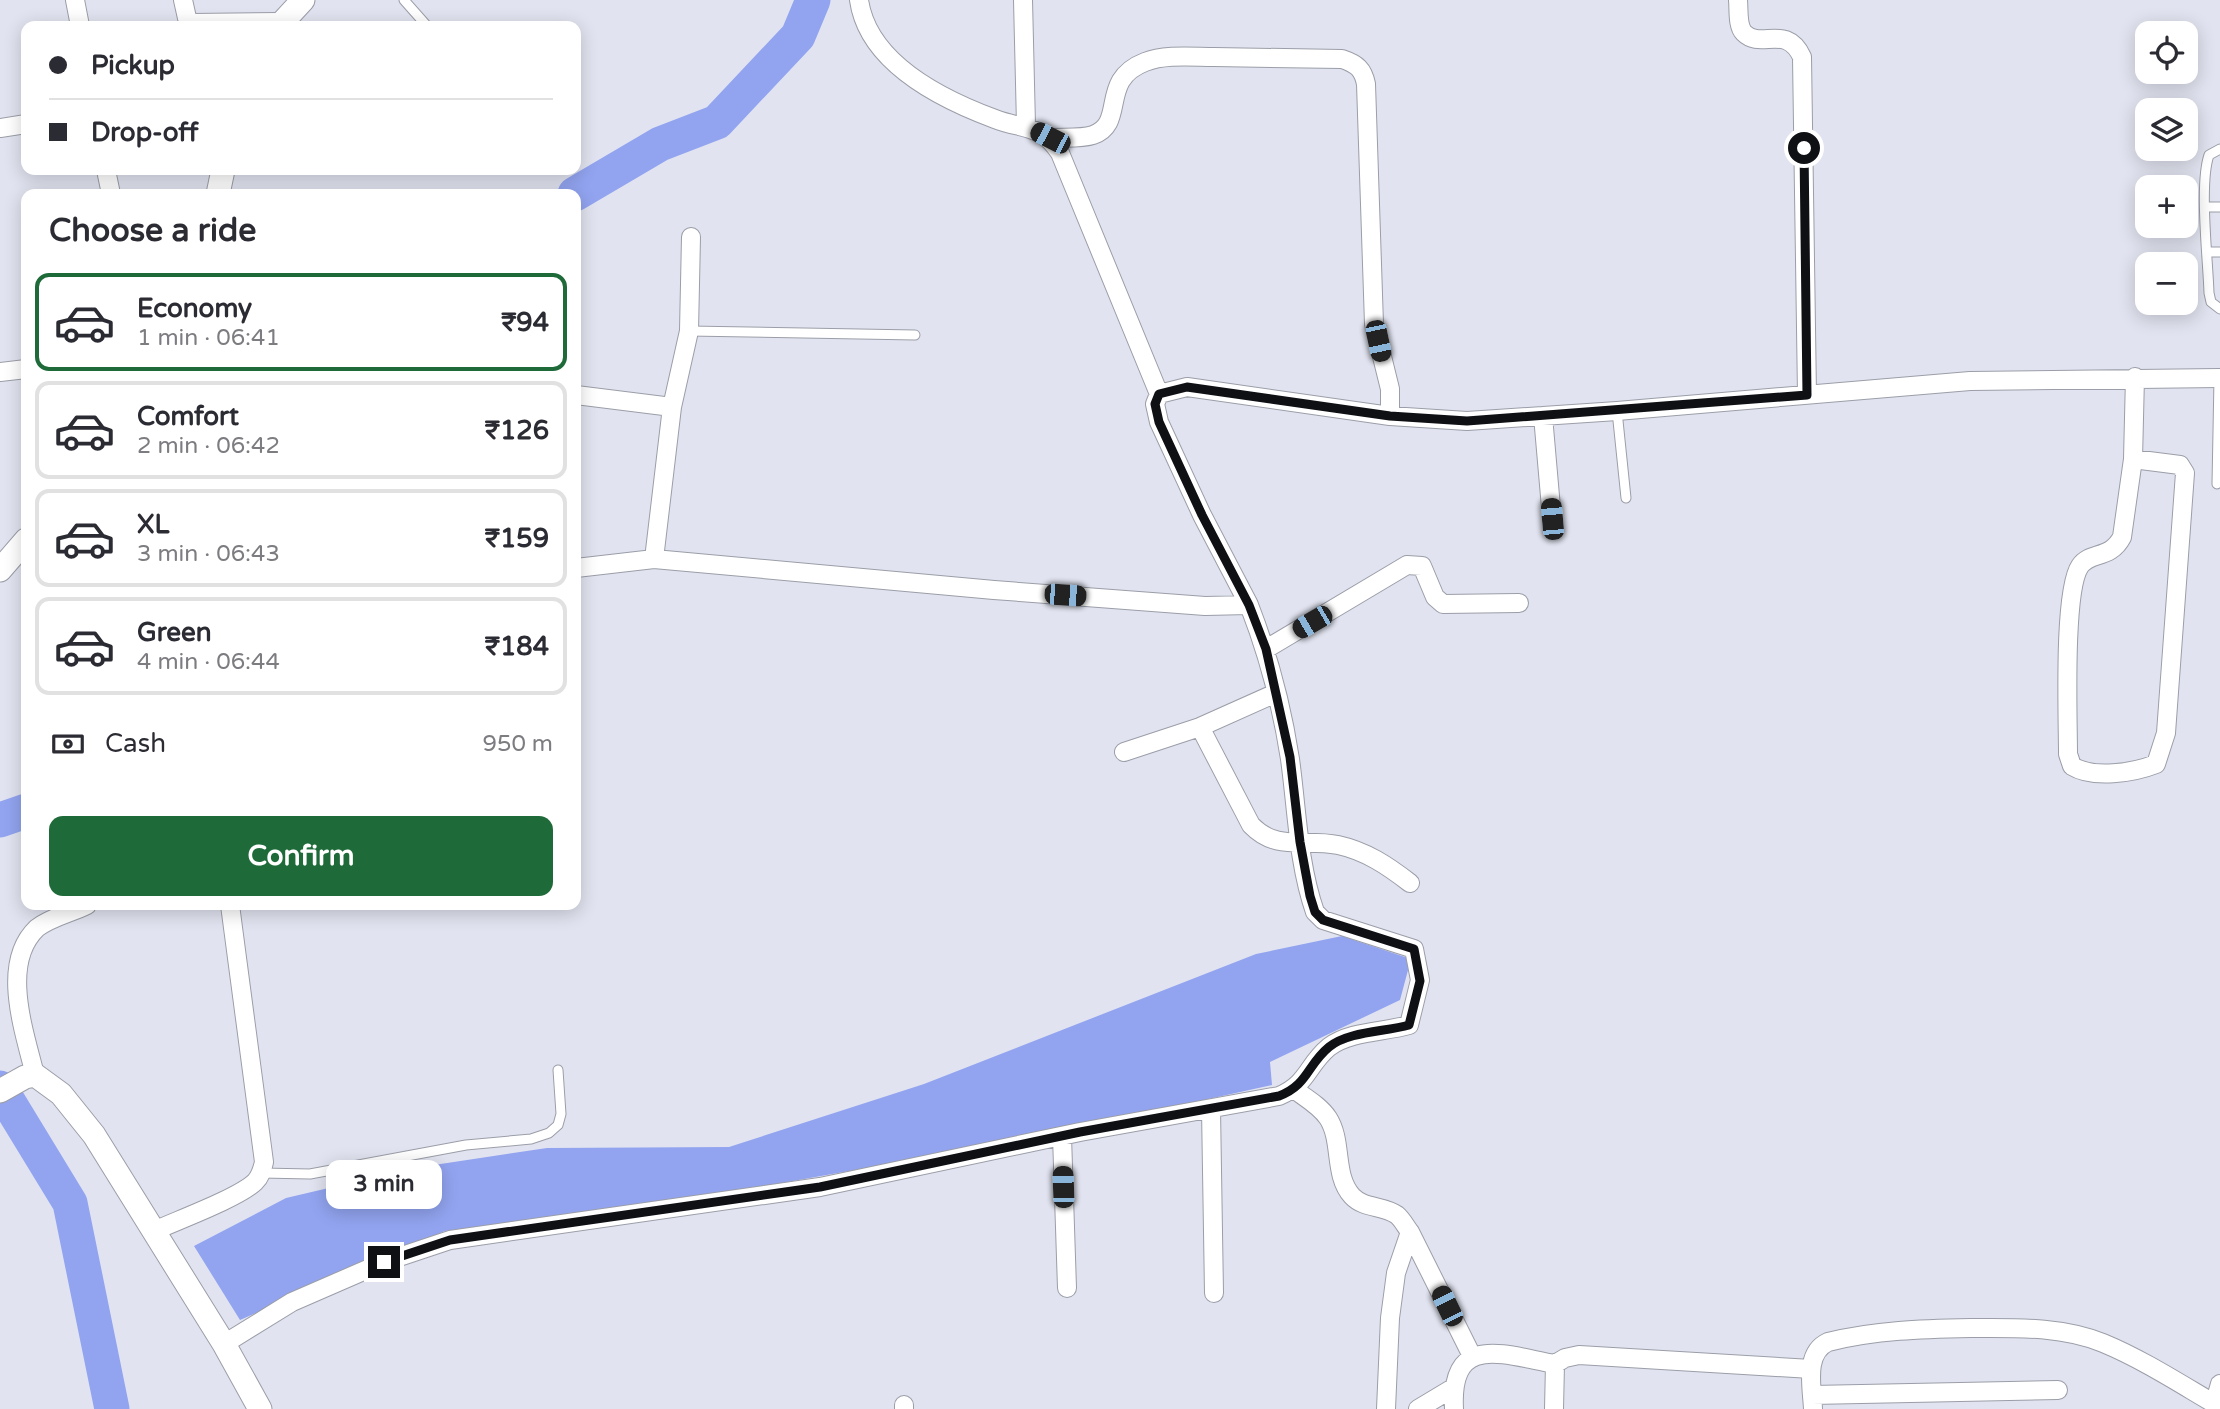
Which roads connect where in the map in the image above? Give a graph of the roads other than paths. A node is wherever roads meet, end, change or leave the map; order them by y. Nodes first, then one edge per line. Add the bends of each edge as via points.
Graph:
1 (75, 0) edge
2 (183, 0) edge
3 (303, 0) edge
4 (404, 0) edge
5 (859, 0) edge
6 (1023, 0) edge
7 (1738, 0) edge
8 (79, 21) edge
9 (189, 21) edge
10 (284, 21) edge
11 (423, 21) edge
12 (21, 125) edge
13 (1026, 125) junction
14 (0, 128) edge
15 (1050, 138) junction
16 (2220, 149) edge
17 (2206, 206) junction
18 (2220, 206) edge
19 (691, 237) dead end
20 (2207, 252) junction
21 (2220, 252) edge
22 (2220, 309) edge
23 (689, 331) junction
24 (915, 335) dead end
25 (21, 370) edge
26 (0, 372) edge
27 (2135, 377) junction
28 (2219, 378) edge
29 (1159, 394) junction
30 (1807, 395) junction
31 (581, 397) edge
32 (672, 407) junction
33 (1617, 411) junction
34 (1390, 416) junction
35 (1543, 416) junction
36 (2133, 459) junction
37 (2217, 484) dead end
38 (1626, 498) dead end
39 (1552, 519) dead end
40 (21, 546) edge
41 (654, 559) junction
42 (581, 567) edge
43 (0, 570) edge
44 (1519, 603) dead end
45 (1249, 605) junction
46 (1266, 649) junction
47 (1276, 693) junction
48 (1200, 727) junction
49 (1124, 752) dead end
50 (1300, 842) junction
51 (1410, 883) dead end
52 (75, 910) edge
53 (231, 910) edge
54 (558, 1070) dead end
55 (30, 1076) junction
56 (1295, 1090) junction
57 (0, 1091) edge
58 (1211, 1108) junction
59 (1062, 1136) junction
60 (262, 1172) junction
61 (1410, 1232) junction
62 (158, 1239) junction
63 (1067, 1289) dead end
64 (1214, 1293) dead end
65 (219, 1338) junction
66 (1472, 1356) junction
67 (1555, 1364) junction
68 (1811, 1369) junction
69 (2220, 1384) edge
70 (1452, 1388) junction
71 (2058, 1390) dead end
72 (1812, 1402) edge
73 (2215, 1406) edge
74 (260, 1409) edge
75 (1386, 1409) edge
76 (1418, 1409) edge
77 (1454, 1409) edge
78 (1554, 1409) edge

1 - 8 street
2 - 9 street
3 - 10 street
4 - 11 lane
5 - 13 street via 861,19 876,43 905,71 955,103 999,121
6 - 13 street
7 - 30 street via 1745,34 1790,40 1802,57
12 - 14 street
13 - 15 street
15 - 29 street
15 - 34 street via 1102,131 1111,118 1119,80 1147,60 1342,59 1356,64 1366,84 1374,324 1390,389
16 - 17 lane via 2209,155 2206,163
17 - 18 lane
17 - 20 lane
19 - 23 street
20 - 21 lane
20 - 22 lane via 2211,302
23 - 24 lane
23 - 32 street
25 - 26 street
27 - 28 street
27 - 30 street via 1970,381
27 - 36 street
28 - 37 lane
29 - 34 street via 1187,387
29 - 45 street via 1155,404 1159,422
30 - 33 street
31 - 32 street
32 - 41 street
33 - 35 street
33 - 38 lane
34 - 35 street via 1467,421
35 - 39 street
36 - 36 street via 2122,537 2107,554 2080,565 2074,581 2068,754 2072,766 2081,772 2143,769 2156,764 2166,733 2185,473 2180,465
40 - 43 street
41 - 42 street
41 - 45 street via 994,590 1205,606
44 - 46 street via 1443,604 1435,597 1422,566 1407,565
45 - 46 street
46 - 47 street
47 - 48 street
47 - 50 street via 1290,757
48 - 49 street
48 - 50 street via 1251,825 1262,837 1276,842
50 - 51 street via 1356,850 1383,862
50 - 56 street via 1315,912 1323,920 1414,949 1420,981 1409,1025 1349,1038 1330,1047
52 - 55 street via 37,927 18,948 12,970
53 - 60 street
54 - 60 lane via 561,1114 549,1133 310,1174
55 - 57 street
55 - 62 street via 61,1094 94,1135
56 - 58 street
56 - 61 street via 1329,1119 1344,1182 1353,1196 1364,1205 1398,1216
58 - 59 street
58 - 64 street
59 - 63 street
59 - 65 street via 820,1187 450,1240 384,1262
60 - 62 street via 255,1182
61 - 66 street
61 - 75 street via 1396,1273
62 - 65 street
65 - 74 street
66 - 67 street via 1491,1353
66 - 70 street via 1458,1370
67 - 68 street via 1579,1354
67 - 78 street
68 - 72 street
68 - 73 street via 1819,1346 1895,1329 2057,1331 2101,1343 2152,1367
69 - 73 street
70 - 76 street
70 - 77 street
71 - 72 street

